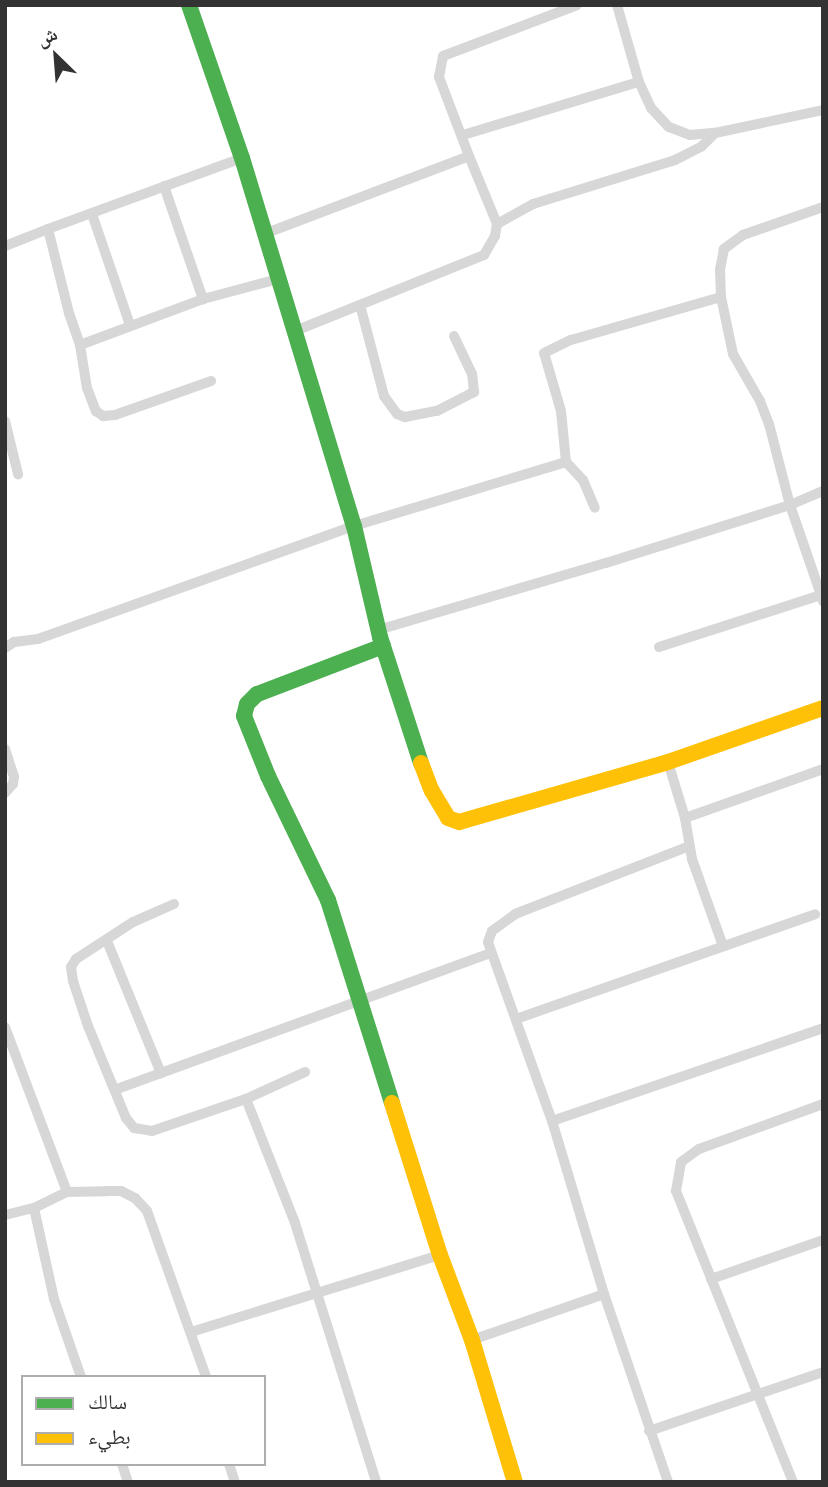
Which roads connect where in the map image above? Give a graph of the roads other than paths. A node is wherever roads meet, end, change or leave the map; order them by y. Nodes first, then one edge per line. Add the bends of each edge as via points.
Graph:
1 (189, 5) edge
2 (577, 5) edge
3 (617, 5) edge
4 (639, 82) junction
5 (823, 110) edge
6 (715, 134) junction
7 (463, 135) junction
8 (469, 156) junction
9 (242, 158) junction
10 (164, 186) junction
11 (823, 207) edge
12 (92, 214) junction
13 (497, 224) junction
14 (48, 229) junction
15 (264, 234) junction
16 (5, 246) edge
17 (278, 279) junction
18 (721, 297) junction
19 (203, 299) junction
20 (360, 304) junction
21 (130, 325) junction
22 (295, 331) junction
23 (454, 336) dead end
24 (80, 345) junction
25 (211, 381) dead end
26 (5, 421) edge
27 (566, 462) junction
28 (18, 474) dead end
29 (823, 491) edge
30 (790, 505) junction
31 (595, 508) dead end
32 (354, 526) junction
33 (822, 598) edge
34 (380, 638) junction
35 (659, 647) dead end
36 (5, 648) edge
37 (823, 708) edge
38 (5, 749) edge
39 (668, 762) junction
40 (823, 769) edge
41 (5, 793) edge
42 (685, 818) junction
43 (688, 846) junction
44 (174, 904) dead end
45 (815, 914) dead end
46 (107, 941) junction
47 (723, 946) junction
48 (491, 953) junction
49 (361, 1002) junction
50 (516, 1019) junction
51 (5, 1027) edge
52 (823, 1028) edge
53 (305, 1072) dead end
54 (161, 1073) junction
55 (117, 1089) junction
56 (246, 1099) junction
57 (823, 1104) edge
58 (552, 1121) junction
59 (67, 1192) junction
60 (34, 1208) junction
61 (5, 1215) edge
62 (823, 1240) edge
63 (440, 1255) junction
64 (711, 1279) junction
65 (318, 1292) junction
66 (604, 1294) junction
67 (191, 1332) junction
68 (472, 1340) junction
69 (823, 1372) edge
70 (80, 1375) edge
71 (205, 1375) edge
72 (759, 1392) junction
73 (649, 1432) junction
74 (376, 1482) edge
75 (515, 1482) edge
76 (668, 1482) edge
77 (793, 1482) edge

1 - 9 street
2 - 7 street via 443,56 439,77
3 - 4 street
4 - 6 street via 651,108 669,127 690,135
4 - 7 street
5 - 6 street
6 - 13 street via 675,160 533,204
7 - 8 street
8 - 13 street
8 - 15 street
9 - 10 street
9 - 15 street
10 - 12 street
10 - 19 street
11 - 18 street via 743,235 724,249
12 - 14 street
12 - 21 street
13 - 20 street via 484,255
14 - 16 street
14 - 24 street
15 - 17 street
17 - 19 street
17 - 22 street
18 - 27 street via 570,340 544,353 561,411
18 - 30 street via 733,354 769,424
19 - 21 street
20 - 22 street
20 - 23 street via 384,396 397,414 405,417 437,411 474,393 472,374
21 - 24 street
22 - 32 street
24 - 25 street via 87,388 96,411 103,416
26 - 28 street
27 - 31 street via 583,480
27 - 32 street
29 - 30 street
30 - 33 street
30 - 34 street
32 - 34 street
32 - 36 street
33 - 35 street
34 - 39 street via 432,791 447,818 459,822 478,819
34 - 49 street via 257,694 247,704 244,716 328,900
37 - 39 street
38 - 41 street via 14,777
39 - 42 street
40 - 42 street
42 - 43 street
43 - 47 street
43 - 48 street via 514,914 492,931
44 - 46 street via 133,922
45 - 47 street
46 - 54 street
46 - 55 street via 76,959 71,967 88,1026
47 - 50 street
48 - 49 street
48 - 50 street
49 - 54 street
49 - 63 street
50 - 58 street
51 - 59 street
52 - 58 street
53 - 56 street
54 - 55 street
55 - 56 street via 134,1128 152,1131
56 - 65 street
57 - 64 street via 699,1149 681,1162 676,1191
58 - 66 street
59 - 60 street
59 - 67 street via 121,1191 135,1198 146,1211
60 - 61 street
60 - 70 street via 54,1298
62 - 64 street
63 - 65 street
63 - 68 street
64 - 72 street
65 - 67 street
65 - 74 street
66 - 68 street
66 - 73 street
67 - 71 street
68 - 75 street
69 - 72 street
72 - 73 street
72 - 77 street
73 - 76 street

